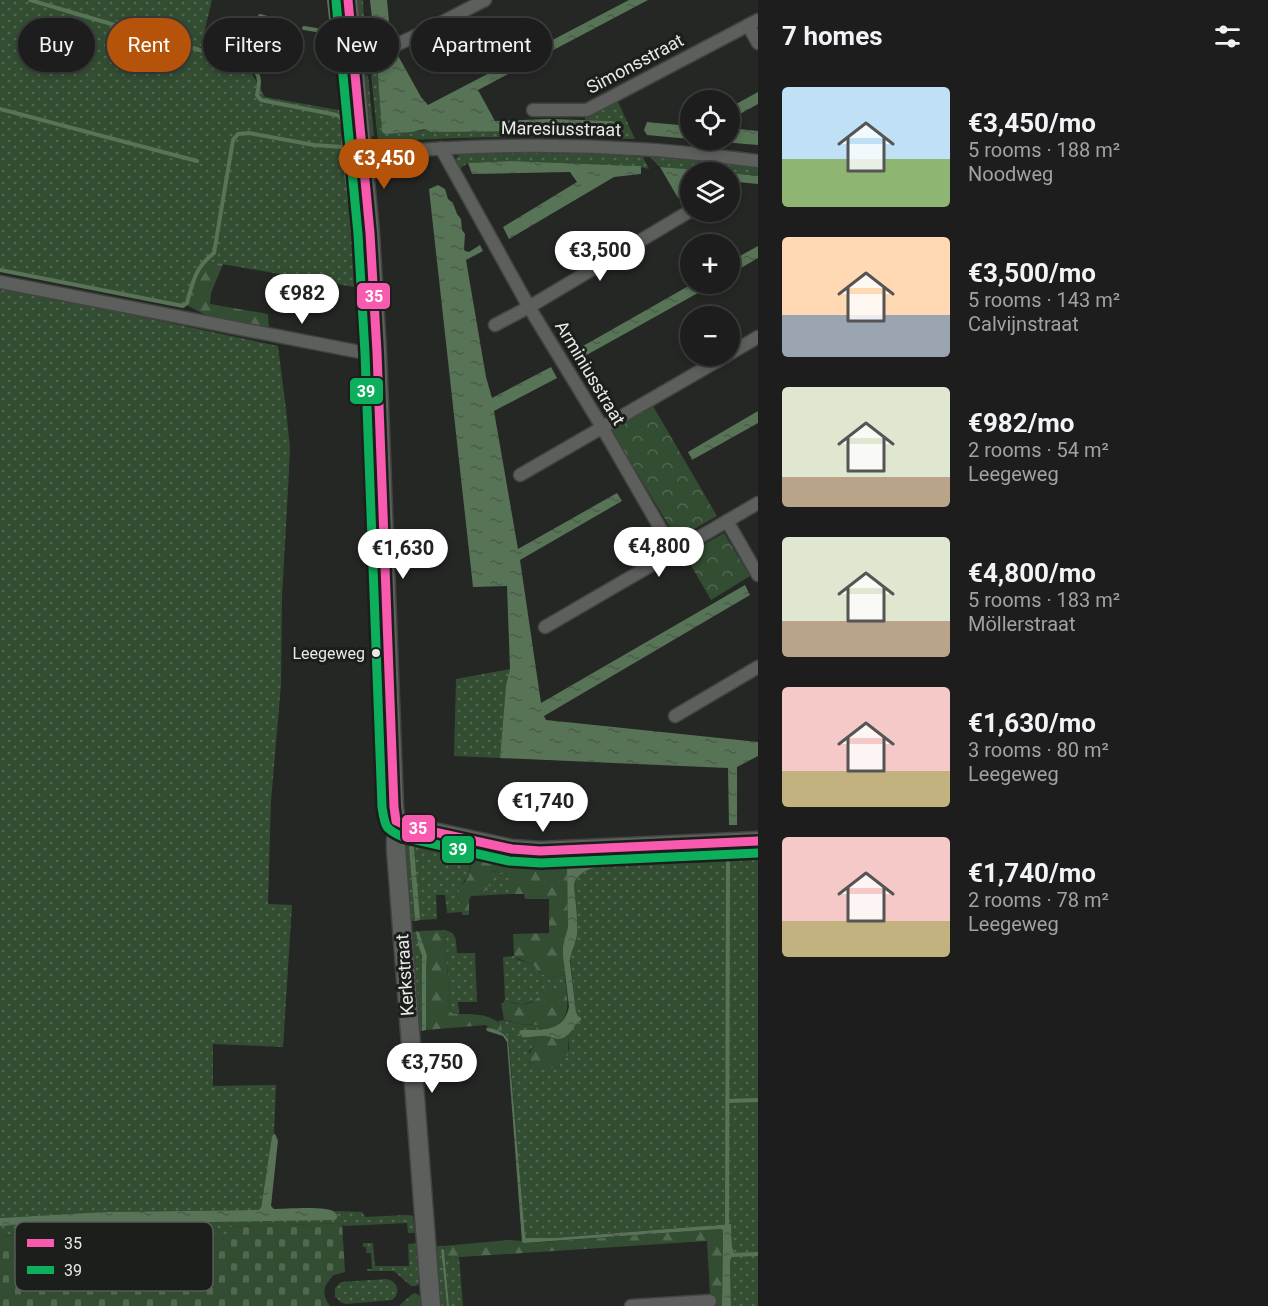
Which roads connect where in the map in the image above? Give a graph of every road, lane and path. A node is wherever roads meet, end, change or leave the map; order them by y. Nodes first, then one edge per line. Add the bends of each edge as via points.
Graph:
1 (348, 0) edge
2 (485, 0) edge
3 (352, 18) edge
4 (753, 23) edge
5 (399, 43) edge
6 (758, 43) edge
7 (361, 72) edge
8 (533, 110) dead end
9 (441, 148) junction
10 (363, 155) junction
11 (758, 161) edge
12 (680, 217) edge
13 (0, 282) edge
14 (529, 307) junction
15 (495, 325) dead end
16 (758, 337) edge
17 (740, 348) edge
18 (377, 352) junction
19 (709, 366) edge
20 (602, 427) junction
21 (520, 475) dead end
22 (758, 503) edge
23 (727, 521) junction
24 (674, 552) junction
25 (758, 575) edge
26 (544, 627) dead end
27 (758, 667) edge
28 (675, 716) dead end
29 (401, 824) junction
30 (758, 841) edge
31 (710, 1301) dead end
32 (647, 1305) edge
33 (431, 1306) edge
34 (631, 1306) edge

1 - 3 main road
2 - 5 street
4 - 6 street, Simonsstraat
4 - 8 street, Simonsstraat via 587,110
7 - 10 main road
9 - 10 street, Maresiusstraat
9 - 11 street, Maresiusstraat via 606,147
9 - 14 street, Arminiusstraat
10 - 18 main road
12 - 14 street
13 - 18 street via 360,352
14 - 15 street
14 - 20 street, Arminiusstraat
16 - 17 street
18 - 29 main road via 394,807 396,821
19 - 20 street
20 - 21 street
20 - 24 street, Arminiusstraat
22 - 23 street
23 - 24 street
23 - 25 street
24 - 26 street
27 - 28 street
29 - 30 main road via 512,849 540,851
29 - 33 main road, Kerkstraat via 396,849
31 - 32 street
32 - 34 street

